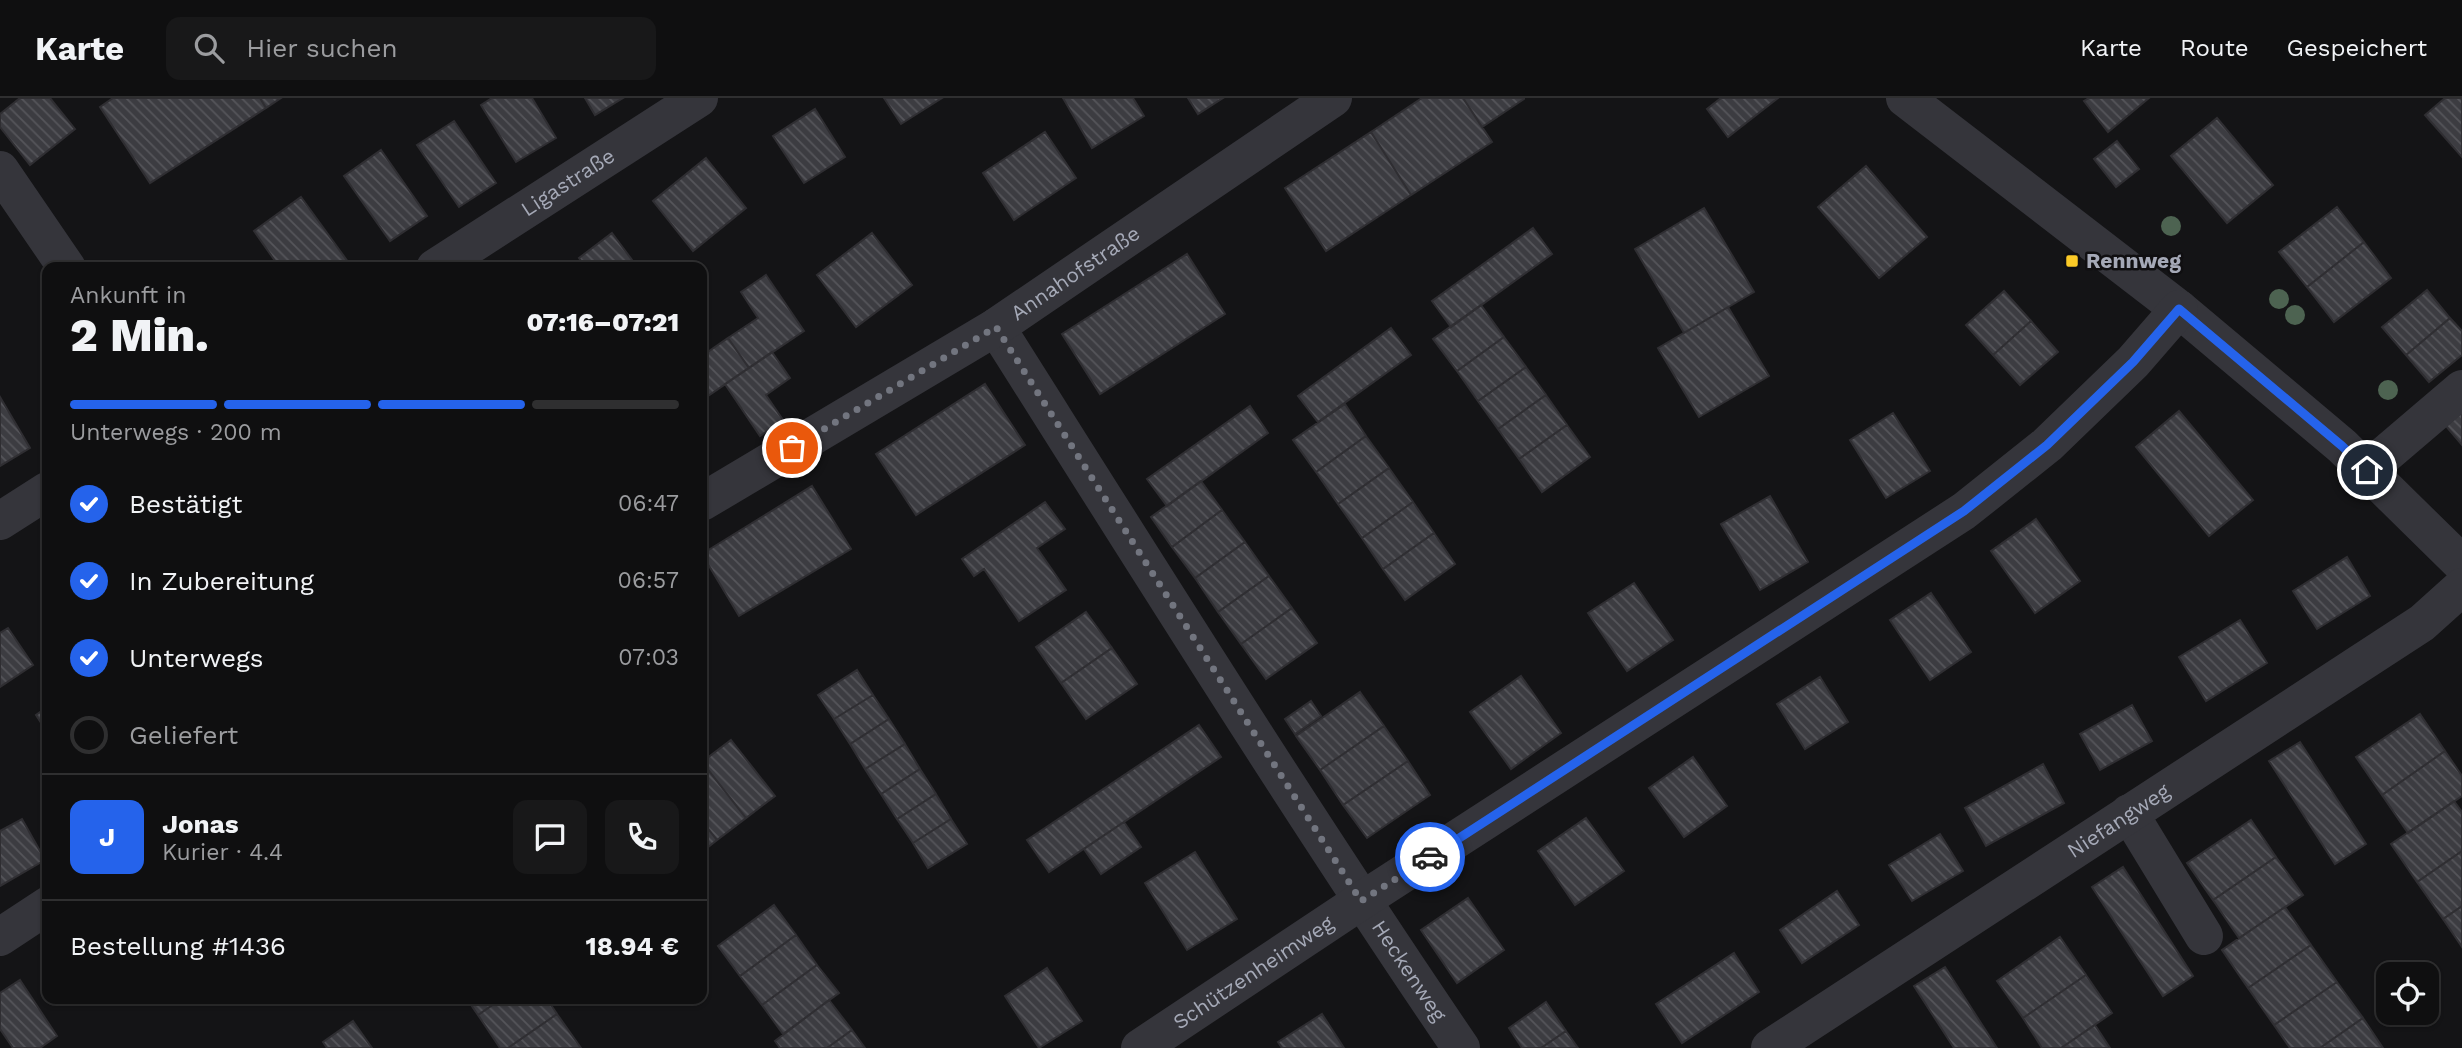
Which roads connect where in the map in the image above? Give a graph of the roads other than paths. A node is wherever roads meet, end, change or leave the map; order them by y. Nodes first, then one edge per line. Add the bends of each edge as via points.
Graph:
1 (699, 98) edge
2 (1333, 98) edge
3 (1905, 98) edge
4 (0, 170) edge
5 (63, 262) edge
6 (444, 262) edge
7 (2179, 309) junction
8 (996, 327) junction
9 (2462, 389) edge
10 (2367, 470) junction
11 (42, 494) edge
12 (707, 499) edge
13 (0, 521) edge
14 (2462, 564) edge
15 (2462, 587) edge
16 (2129, 814) junction
17 (1361, 901) junction
18 (42, 909) edge
19 (2204, 936) dead end
20 (0, 937) edge
21 (1140, 1048) edge
22 (1461, 1048) edge
23 (1770, 1048) edge

1 - 6 street, Ligastraße
2 - 8 street, Annahofstraße
3 - 7 street
4 - 5 street
7 - 10 street
7 - 17 street, Schützenheimweg via 2133,362 2047,445 1964,511
8 - 12 street, Annahofstraße
8 - 17 street, Heckenweg
9 - 10 street
10 - 14 street
11 - 13 street
15 - 16 street, Niefangweg via 2422,623
16 - 19 street
16 - 23 street, Niefangweg
17 - 21 street, Schützenheimweg
17 - 22 street, Heckenweg
18 - 20 street

